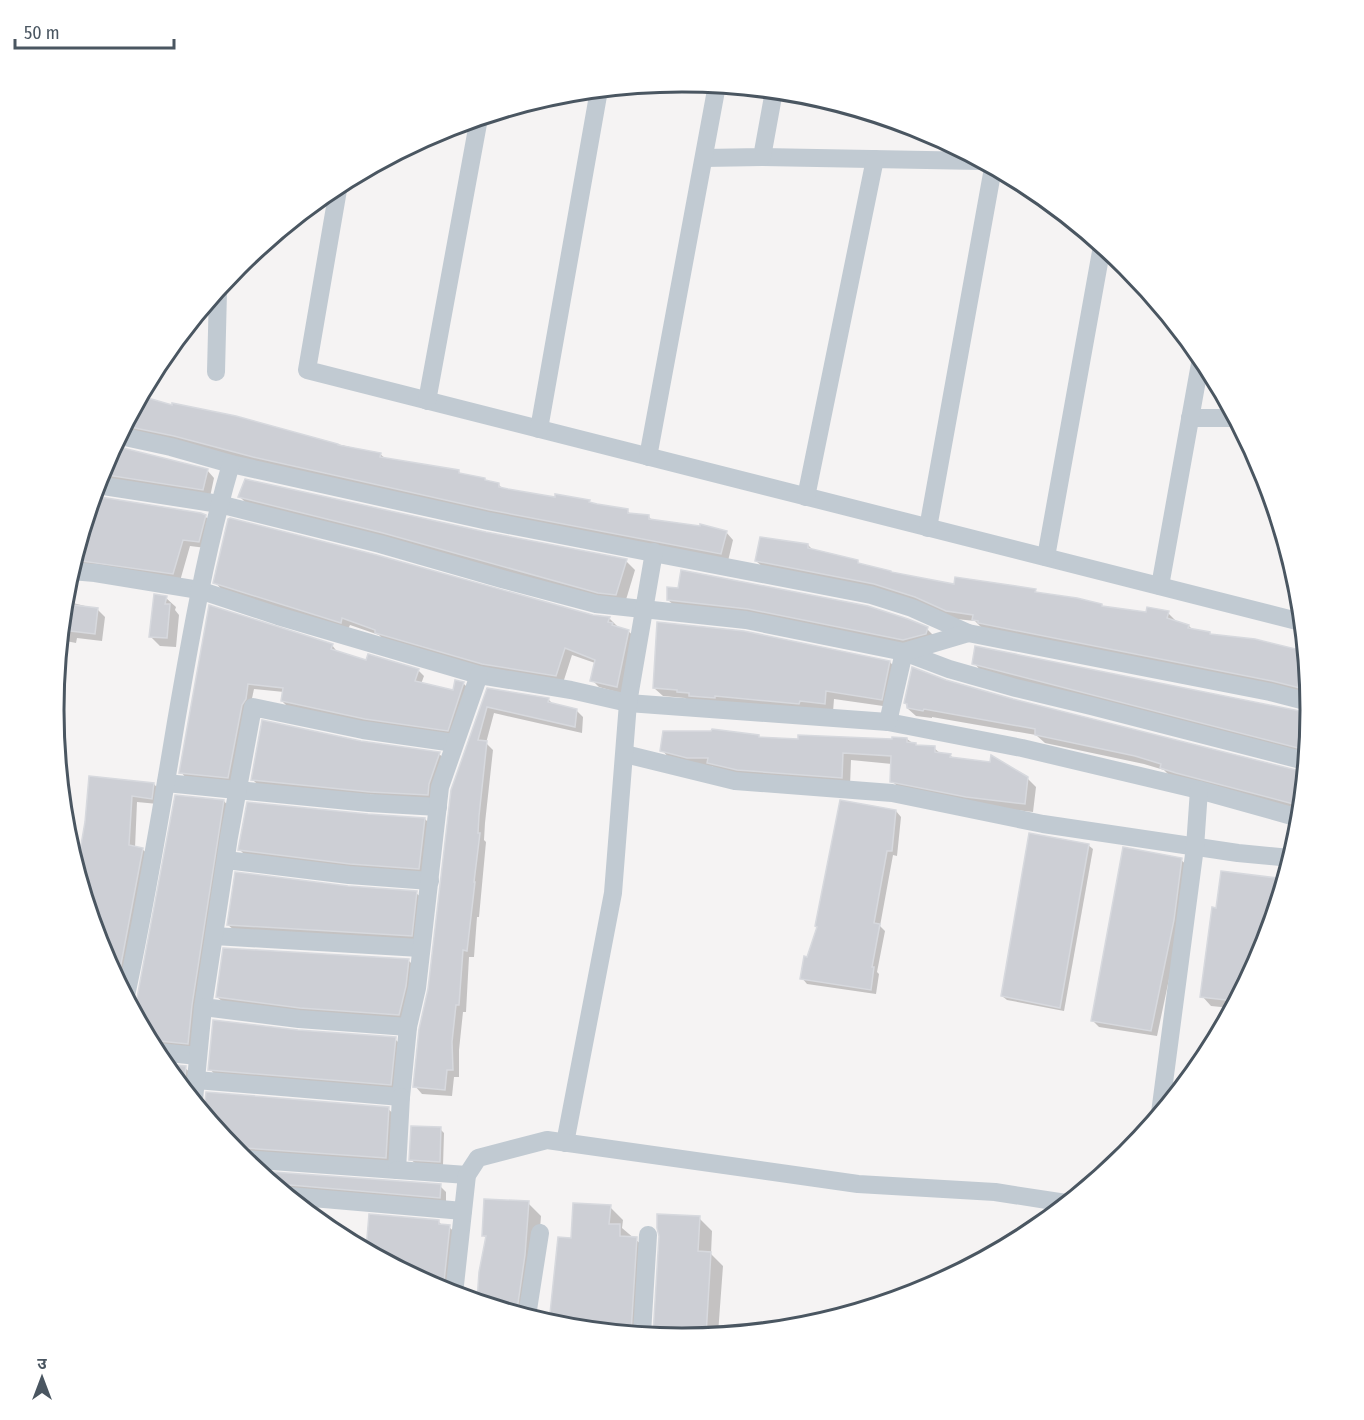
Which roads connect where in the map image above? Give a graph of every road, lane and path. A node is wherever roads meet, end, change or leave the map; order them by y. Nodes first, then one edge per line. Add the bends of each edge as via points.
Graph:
1 (716, 94) edge
2 (597, 99) edge
3 (772, 99) edge
4 (477, 128) edge
5 (762, 157) junction
6 (704, 158) junction
7 (875, 159) junction
8 (964, 161) edge
9 (992, 175) edge
10 (336, 199) edge
11 (1100, 256) edge
12 (218, 303) edge
13 (216, 372) dead end
14 (1198, 372) edge
15 (428, 401) junction
16 (1190, 418) junction
17 (1226, 418) edge
18 (539, 429) junction
19 (128, 438) edge
20 (648, 457) junction
21 (231, 464) junction
22 (107, 486) edge
23 (806, 497) junction
24 (219, 504) junction
25 (928, 528) junction
26 (654, 552) junction
27 (1046, 557) junction
28 (81, 572) edge
29 (1160, 586) junction
30 (199, 590) junction
31 (644, 608) junction
32 (1293, 620) edge
33 (968, 633) junction
34 (904, 652) junction
35 (479, 675) junction
36 (1299, 700) edge
37 (628, 703) junction
38 (888, 722) junction
39 (454, 743) junction
40 (625, 754) junction
41 (1297, 759) edge
42 (166, 783) junction
43 (238, 790) junction
44 (1198, 790) junction
45 (438, 807) junction
46 (1290, 816) edge
47 (1195, 847) junction
48 (1281, 857) edge
49 (226, 860) junction
50 (430, 881) junction
51 (214, 936) junction
52 (420, 948) junction
53 (128, 984) edge
54 (203, 1007) junction
55 (408, 1027) junction
56 (169, 1053) edge
57 (198, 1056) junction
58 (196, 1080) junction
59 (195, 1090) edge
60 (401, 1097) junction
61 (1162, 1098) edge
62 (566, 1143) junction
63 (260, 1160) edge
64 (397, 1170) junction
65 (467, 1175) junction
66 (303, 1197) edge
67 (1056, 1201) edge
68 (463, 1211) junction
69 (540, 1233) dead end
70 (648, 1235) dead end
71 (455, 1284) edge
72 (528, 1308) edge
73 (642, 1326) edge

1 - 6 street
2 - 18 street
3 - 5 street
4 - 15 street
5 - 6 street
5 - 7 street
6 - 20 street
7 - 8 street
7 - 23 street
9 - 25 street
10 - 15 street via 307,370
11 - 27 street
12 - 13 street
14 - 16 street
15 - 18 street
16 - 17 street
16 - 29 street
18 - 20 street
19 - 21 street
20 - 23 street
21 - 24 street
21 - 26 street via 488,521
22 - 24 street
23 - 25 street
24 - 30 street
24 - 31 street via 596,604
25 - 27 street
26 - 31 street
26 - 33 street via 871,595
27 - 29 street
28 - 30 street
29 - 32 street
30 - 35 street
30 - 42 street
31 - 34 street via 746,620
31 - 37 street
33 - 34 street
33 - 36 street
34 - 38 street
34 - 41 street via 1016,688
35 - 37 street
35 - 39 street
37 - 38 street
37 - 40 street
38 - 44 street via 1022,748
39 - 43 street via 363,730 253,707
39 - 45 street
40 - 47 street via 735,781 892,793 1043,824
40 - 62 street via 612,893
42 - 43 street
42 - 53 street
43 - 45 street
43 - 49 street
44 - 46 street
44 - 47 street
45 - 50 street
47 - 48 street
47 - 61 street
49 - 50 street
49 - 51 street
50 - 52 street
51 - 52 street
51 - 54 street
52 - 55 street
54 - 55 street
54 - 57 street
55 - 60 street
56 - 57 street
57 - 58 street
58 - 59 street
58 - 60 street
60 - 64 street
62 - 65 street via 547,1140 478,1158
62 - 67 street via 858,1184 995,1192
63 - 64 street
64 - 65 street
65 - 68 street
66 - 68 street
68 - 71 street
69 - 72 street
70 - 73 street

